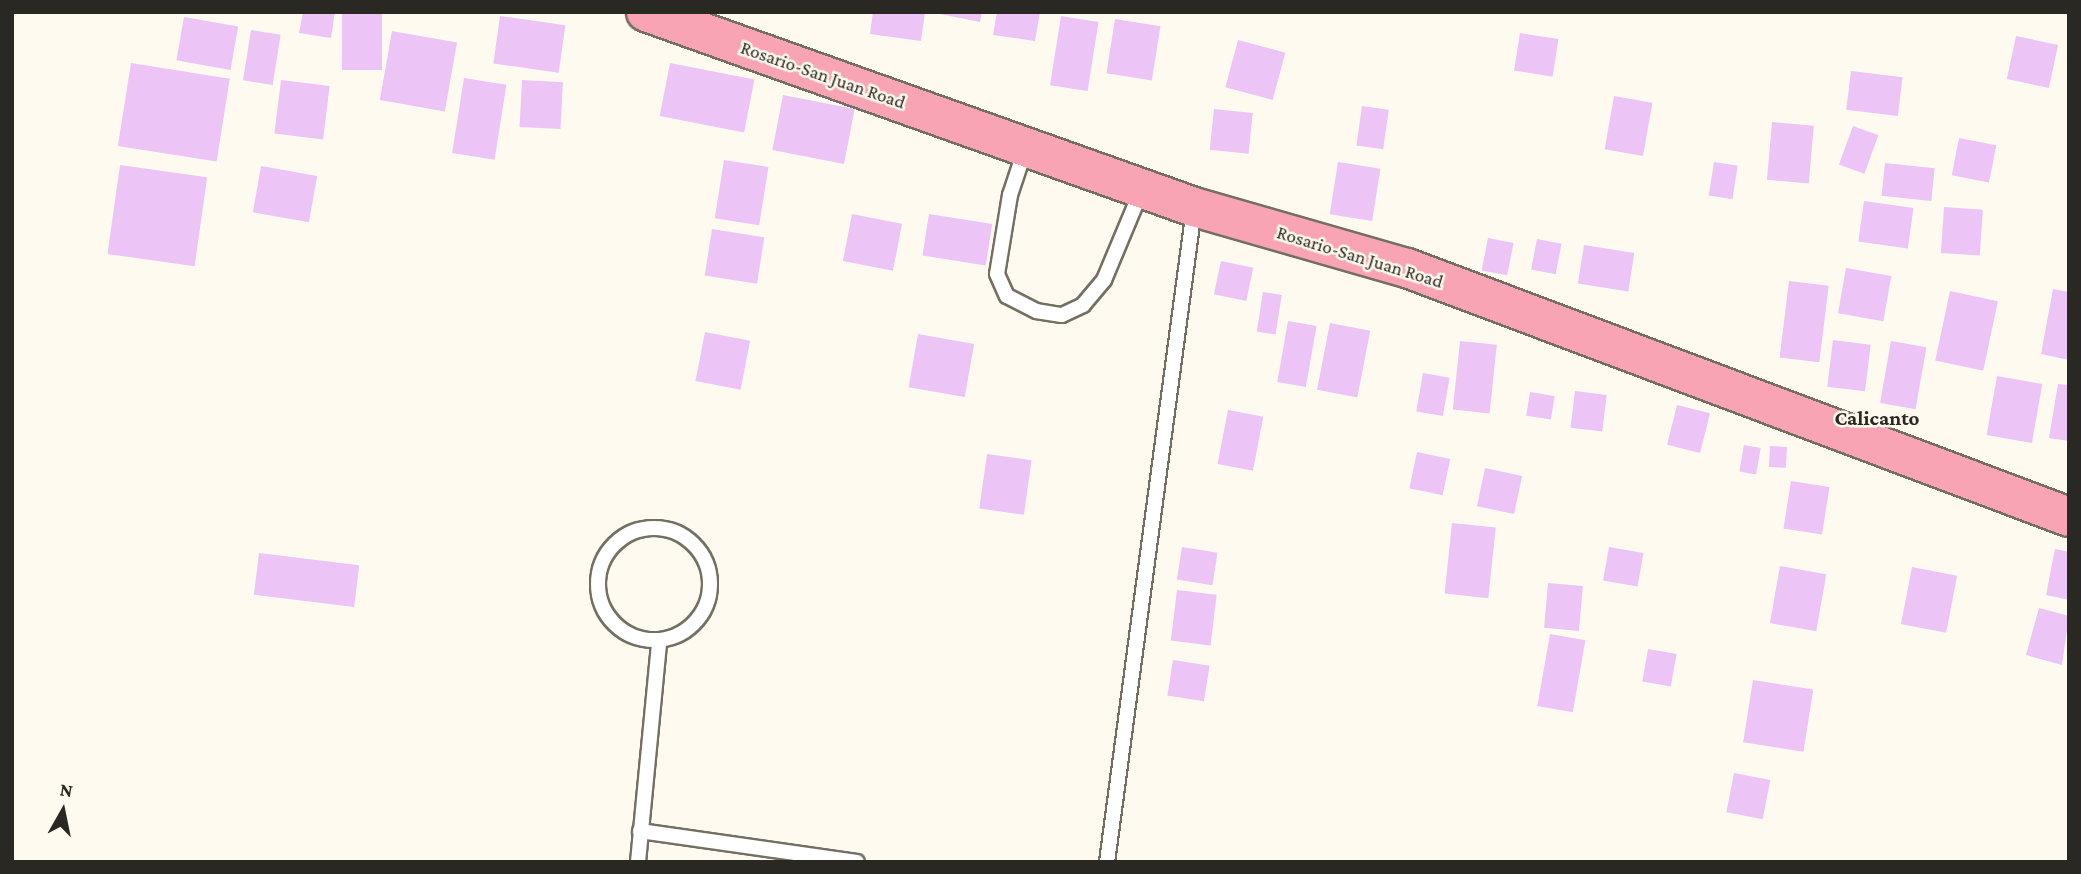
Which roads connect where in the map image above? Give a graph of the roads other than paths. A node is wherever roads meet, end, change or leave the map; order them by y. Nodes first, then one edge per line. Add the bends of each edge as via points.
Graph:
1 (646, 12) edge
2 (1027, 146) junction
3 (1143, 188) junction
4 (1194, 207) junction
5 (2069, 517) edge
6 (659, 642) junction
7 (640, 831) junction
8 (638, 862) edge
9 (857, 862) edge
10 (1107, 862) edge

1 - 2 main road, Rosario-San Juan Road
2 - 3 main road, Rosario-San Juan Road
2 - 3 lane via 1010,195 998,274 1007,296 1036,311 1062,315 1083,305 1104,280
3 - 4 main road, Rosario-San Juan Road
4 - 5 main road, Rosario-San Juan Road via 1407,268
4 - 10 lane
6 - 6 lane via 699,621 713,579 693,539 649,525 609,546 595,588 616,628
6 - 7 lane
7 - 8 lane
7 - 9 lane

